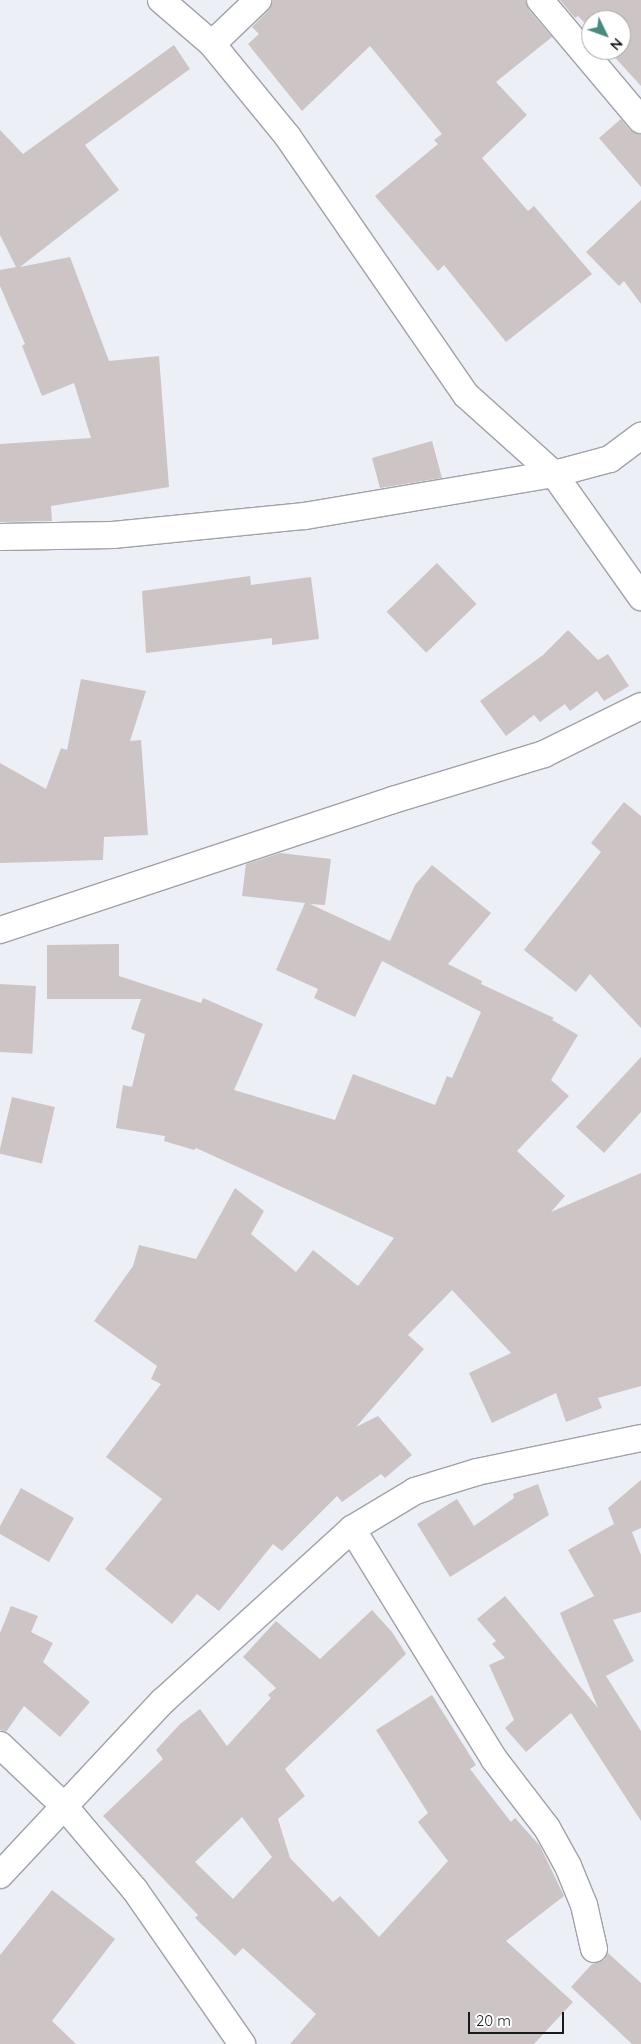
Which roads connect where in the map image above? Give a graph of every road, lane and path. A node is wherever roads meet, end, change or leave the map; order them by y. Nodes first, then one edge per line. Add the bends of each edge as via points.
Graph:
1 (161, 0) edge
2 (258, 0) edge
3 (540, 0) edge
4 (212, 44) junction
5 (641, 120) edge
6 (641, 436) edge
7 (554, 474) junction
8 (0, 537) edge
9 (641, 597) edge
10 (641, 706) edge
11 (0, 930) edge
12 (641, 1438) edge
13 (352, 1528) junction
14 (0, 1745) edge
15 (64, 1806) junction
16 (0, 1875) edge
17 (594, 1949) dead end
18 (242, 2044) edge

1 - 4 street
2 - 4 street
3 - 5 street
4 - 7 street via 288,137 466,394
6 - 7 street via 610,459
7 - 8 street via 305,516 113,535
7 - 9 street
10 - 11 street via 544,754 384,803
12 - 13 street via 476,1472 433,1485 415,1491
13 - 15 street via 163,1701
13 - 17 street via 494,1760 547,1828 568,1866 584,1906
14 - 15 street
15 - 16 street
15 - 18 street via 135,1890

